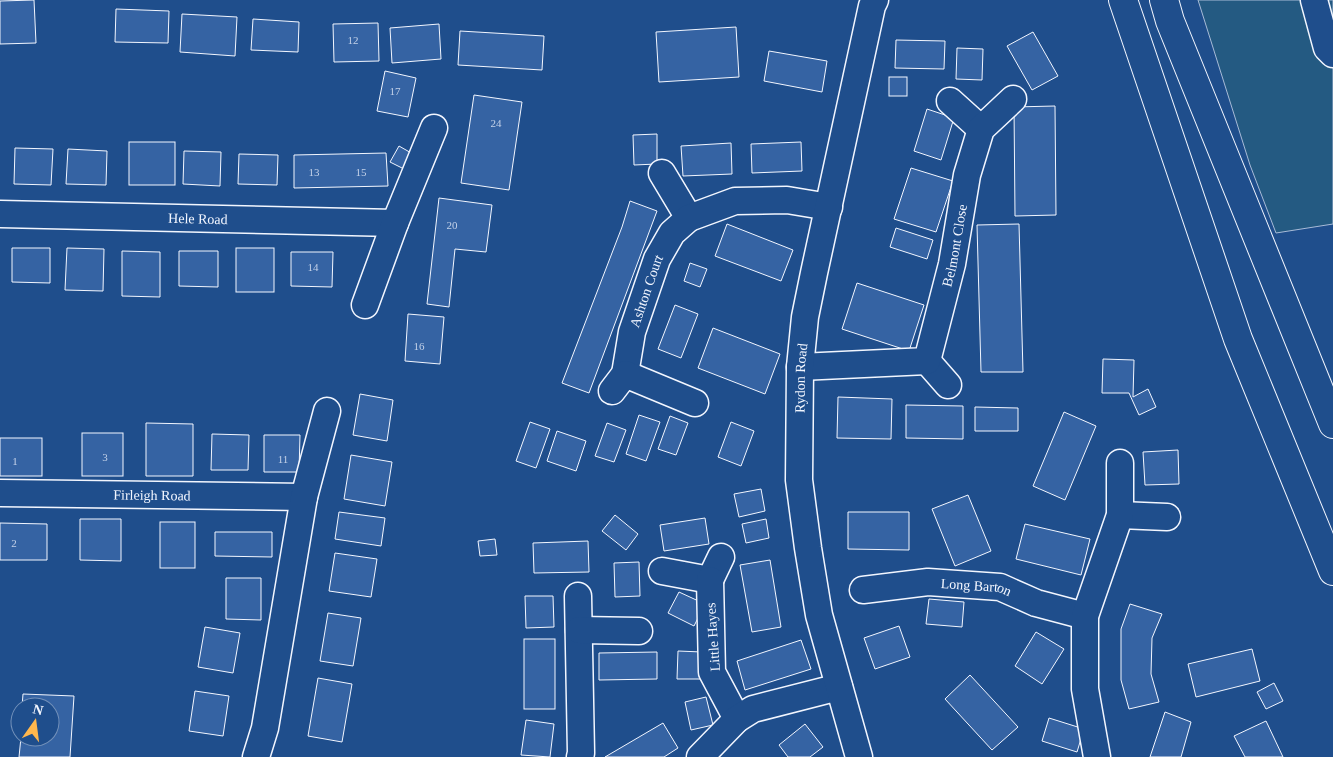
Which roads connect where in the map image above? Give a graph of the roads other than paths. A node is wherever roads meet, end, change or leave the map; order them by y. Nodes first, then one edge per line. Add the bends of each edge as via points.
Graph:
1 (874, 0) edge
2 (1123, 0) edge
3 (1164, 0) edge
4 (1314, 0) edge
5 (1333, 54) edge
6 (1013, 99) dead end
7 (950, 101) dead end
8 (434, 128) dead end
9 (981, 129) junction
10 (662, 173) dead end
11 (829, 207) junction
12 (0, 214) edge
13 (689, 218) junction
14 (395, 223) junction
15 (365, 305) dead end
16 (927, 362) junction
17 (800, 367) junction
18 (948, 385) dead end
19 (695, 403) dead end
20 (327, 411) dead end
21 (1333, 424) edge
22 (1120, 463) dead end
23 (0, 493) edge
24 (304, 497) junction
25 (1120, 515) junction
26 (1167, 517) dead end
27 (1333, 570) edge
28 (662, 571) dead end
29 (863, 590) dead end
30 (578, 596) dead end
31 (1085, 616) junction
32 (579, 630) junction
33 (639, 631) dead end
34 (839, 687) junction
35 (737, 719) junction
36 (256, 757) edge
37 (580, 757) edge
38 (700, 757) edge
39 (859, 757) edge
40 (1097, 757) edge

1 - 11 street, Rydon Road
2 - 27 highway via 1238,339
3 - 21 highway
4 - 5 street via 1327,48
6 - 9 street
7 - 9 street
8 - 14 street
9 - 16 street, Belmont Close
10 - 13 street
11 - 13 street, Ashton Court via 786,200 735,201
11 - 17 street, Rydon Road via 805,317
12 - 14 street, Hele Road
13 - 19 street, Ashton Court via 672,233 657,259 618,383
14 - 15 street
16 - 17 street
16 - 18 street
17 - 34 street, Rydon Road via 800,480 808,548 819,616
20 - 24 street
22 - 25 street
23 - 24 street, Firleigh Road
24 - 36 street via 265,728
25 - 26 street
25 - 31 street
28 - 35 street, Little Hayes via 716,569 712,672
29 - 31 street, Long Barton via 928,582 1000,587 1036,603
30 - 32 street
31 - 40 street via 1085,689
32 - 33 street
32 - 37 street
34 - 35 street via 753,710
34 - 39 street, Rydon Road
35 - 38 street

